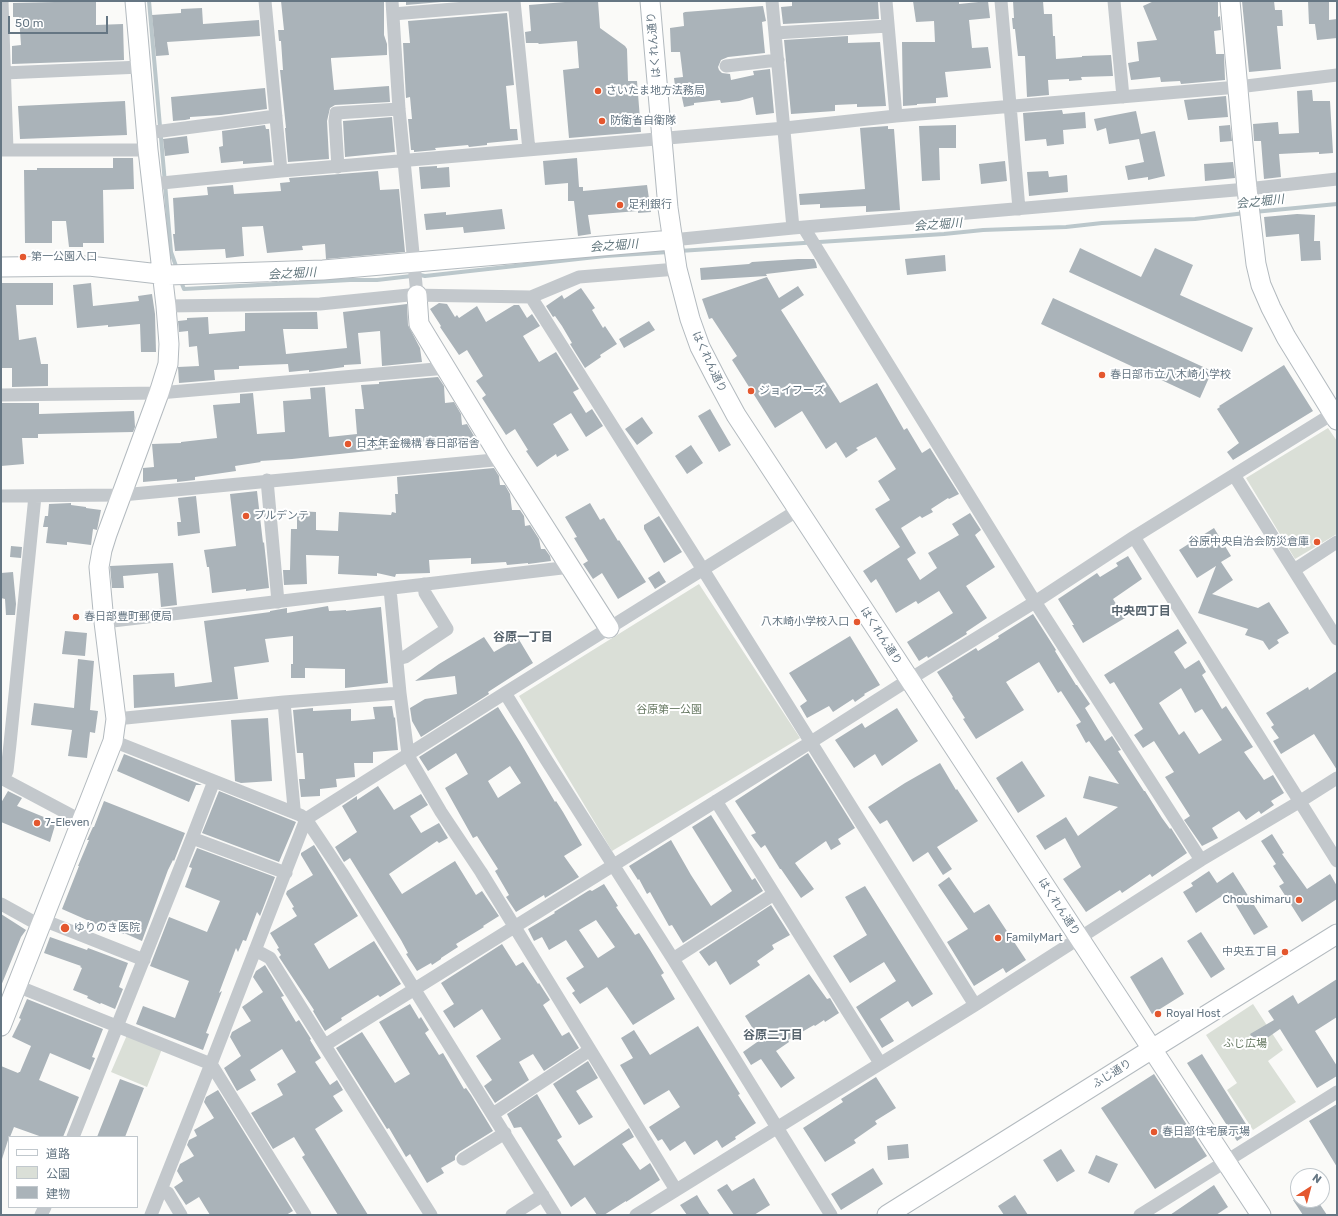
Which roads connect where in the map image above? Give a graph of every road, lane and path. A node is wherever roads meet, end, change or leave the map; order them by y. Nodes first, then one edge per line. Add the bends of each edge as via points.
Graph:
1 (2, 1) edge
2 (135, 1) edge
3 (265, 1) edge
4 (650, 1) edge
5 (772, 1) edge
6 (886, 1) edge
7 (1001, 1) edge
8 (1114, 1) edge
9 (1230, 1) edge
10 (514, 3) edge
11 (393, 7) edge
12 (888, 26) junction
13 (776, 33) junction
14 (778, 60) junction
15 (726, 66) dead end
16 (141, 67) junction
17 (4, 73) junction
18 (1337, 76) edge
19 (1238, 87) junction
20 (1123, 97) junction
21 (1011, 107) junction
22 (399, 109) junction
23 (276, 116) junction
24 (896, 116) junction
25 (784, 128) junction
26 (662, 138) junction
27 (147, 142) junction
28 (4, 150) edge
29 (529, 150) junction
30 (403, 161) junction
31 (338, 167) junction
32 (281, 171) junction
33 (1337, 179) edge
34 (162, 183) junction
35 (1247, 194) junction
36 (1019, 209) junction
37 (801, 230) junction
38 (674, 254) junction
39 (415, 266) junction
40 (1, 267) edge
41 (171, 274) junction
42 (417, 290) junction
43 (531, 297) junction
44 (166, 306) junction
45 (447, 368) junction
46 (159, 393) junction
47 (1, 395) edge
48 (1336, 415) edge
49 (500, 457) junction
50 (1234, 475) junction
51 (267, 480) junction
52 (122, 495) junction
53 (1, 496) edge
54 (35, 496) junction
55 (798, 510) junction
56 (1134, 537) junction
57 (1337, 542) edge
58 (569, 566) junction
59 (703, 570) junction
60 (1294, 570) junction
61 (424, 584) junction
62 (390, 589) junction
63 (278, 602) junction
64 (1036, 602) junction
65 (104, 622) junction
66 (608, 628) junction
67 (1337, 639) edge
68 (397, 659) junction
69 (910, 679) junction
70 (400, 693) junction
71 (505, 693) junction
72 (284, 702) junction
73 (116, 719) junction
74 (113, 741) junction
75 (811, 742) junction
76 (408, 754) junction
77 (2, 778) edge
78 (1337, 778) edge
79 (214, 781) junction
80 (716, 801) junction
81 (1300, 802) junction
82 (294, 812) junction
83 (306, 819) junction
84 (82, 821) junction
85 (192, 838) junction
86 (1201, 860) junction
87 (1337, 861) edge
88 (614, 865) junction
89 (286, 873) junction
90 (774, 894) junction
91 (1, 904) edge
92 (42, 923) junction
93 (514, 927) junction
94 (1337, 934) edge
95 (1079, 938) junction
96 (255, 950) junction
97 (673, 959) junction
98 (144, 960) junction
99 (17, 986) junction
100 (414, 990) junction
101 (975, 1005) junction
102 (1, 1026) edge
103 (117, 1026) junction
104 (325, 1045) junction
105 (1152, 1049) junction
106 (590, 1050) junction
107 (880, 1063) junction
108 (211, 1064) junction
109 (1337, 1092) edge
110 (493, 1114) junction
111 (777, 1127) junction
112 (505, 1133) junction
113 (73, 1136) edge
114 (463, 1159) dead end
115 (1226, 1163) junction
116 (162, 1190) junction
117 (676, 1190) junction
118 (543, 1196) junction
119 (151, 1215) edge
120 (181, 1215) edge
121 (305, 1215) edge
122 (430, 1215) edge
123 (512, 1215) edge
124 (555, 1215) edge
125 (636, 1215) edge
126 (831, 1215) edge
127 (887, 1215) edge
128 (1140, 1215) edge
129 (1261, 1215) edge

1 - 17 street
2 - 16 street
3 - 23 street
4 - 26 street, はくれん通り
5 - 13 street
6 - 12 street
7 - 21 street
8 - 20 street
9 - 19 street
10 - 11 street
10 - 29 street
11 - 22 street
12 - 13 street
12 - 24 street
13 - 14 street
14 - 15 street
14 - 25 street
16 - 17 street
16 - 27 street
17 - 28 street
18 - 19 street
19 - 20 street
19 - 35 street
20 - 21 street
21 - 24 street
21 - 36 street
22 - 30 street
22 - 31 street via 336,113
23 - 27 street
23 - 32 street
24 - 25 street
25 - 26 street
25 - 37 street
26 - 29 street
26 - 38 street, はくれん通り
27 - 28 street
27 - 34 street
29 - 30 street
30 - 31 street
30 - 39 street
31 - 32 street
32 - 34 street
33 - 35 street
34 - 41 street
35 - 36 street
35 - 48 street via 1256,264 1271,308 1286,337
36 - 37 street
37 - 38 street
37 - 64 street via 817,250
38 - 39 street
38 - 43 street via 579,277
38 - 55 street, はくれん通り via 682,293 700,347 736,415
39 - 41 street
39 - 42 street
40 - 41 street via 89,266
41 - 44 street
42 - 43 street
42 - 44 street via 320,304
42 - 45 street via 419,324
43 - 59 street
44 - 46 street via 168,364
45 - 46 street
45 - 49 street
46 - 47 street
46 - 52 street
48 - 50 street
49 - 51 street via 494,460
49 - 58 street
50 - 56 street
50 - 60 street
51 - 52 street
51 - 63 street
52 - 54 street
52 - 65 street via 102,550 99,567
53 - 54 street
54 - 77 street via 7,771
55 - 59 street
55 - 69 street, はくれん通り
56 - 64 street
56 - 81 street
57 - 60 street
58 - 61 street
58 - 66 street
59 - 66 street
59 - 75 street
60 - 67 street
61 - 62 street
61 - 68 street via 425,593 447,629 405,657
62 - 63 street
62 - 68 street
63 - 65 street
64 - 69 street
64 - 86 street
65 - 73 street
66 - 71 street
68 - 70 street
69 - 75 street
69 - 95 street, はくれん通り
70 - 72 street
70 - 76 street
71 - 76 street
71 - 88 street
72 - 73 street
72 - 82 street
73 - 74 street
74 - 79 street
74 - 84 street
75 - 80 street
75 - 101 street
76 - 83 street
76 - 93 street via 441,812
77 - 84 street
78 - 81 street
79 - 82 street
79 - 85 street
80 - 88 street
80 - 90 street
81 - 86 street
81 - 87 street
82 - 83 street
83 - 89 street
83 - 100 street
84 - 92 street
85 - 89 street
85 - 98 street
86 - 95 street
88 - 93 street
88 - 97 street
89 - 96 street
90 - 97 street
90 - 107 street
91 - 92 street
92 - 98 street
92 - 99 street
93 - 100 street
93 - 106 street
94 - 105 street, ふじ通り
95 - 101 street
95 - 105 street, はくれん通り
96 - 104 street via 270,958
96 - 108 street
97 - 111 street
98 - 103 street
99 - 102 street
99 - 103 street
100 - 104 street
100 - 110 street
101 - 107 street
103 - 108 street
103 - 113 street
104 - 122 street
105 - 115 street, はくれん通り
105 - 127 street, ふじ通り
106 - 110 street
106 - 117 street
107 - 111 street
108 - 116 street
108 - 121 street
109 - 115 street
110 - 112 street
111 - 117 street
111 - 126 street
112 - 114 street
112 - 118 street
115 - 128 street
115 - 129 street, はくれん通り
116 - 119 street
116 - 120 street via 168,1193
117 - 125 street
118 - 123 street
118 - 124 street

